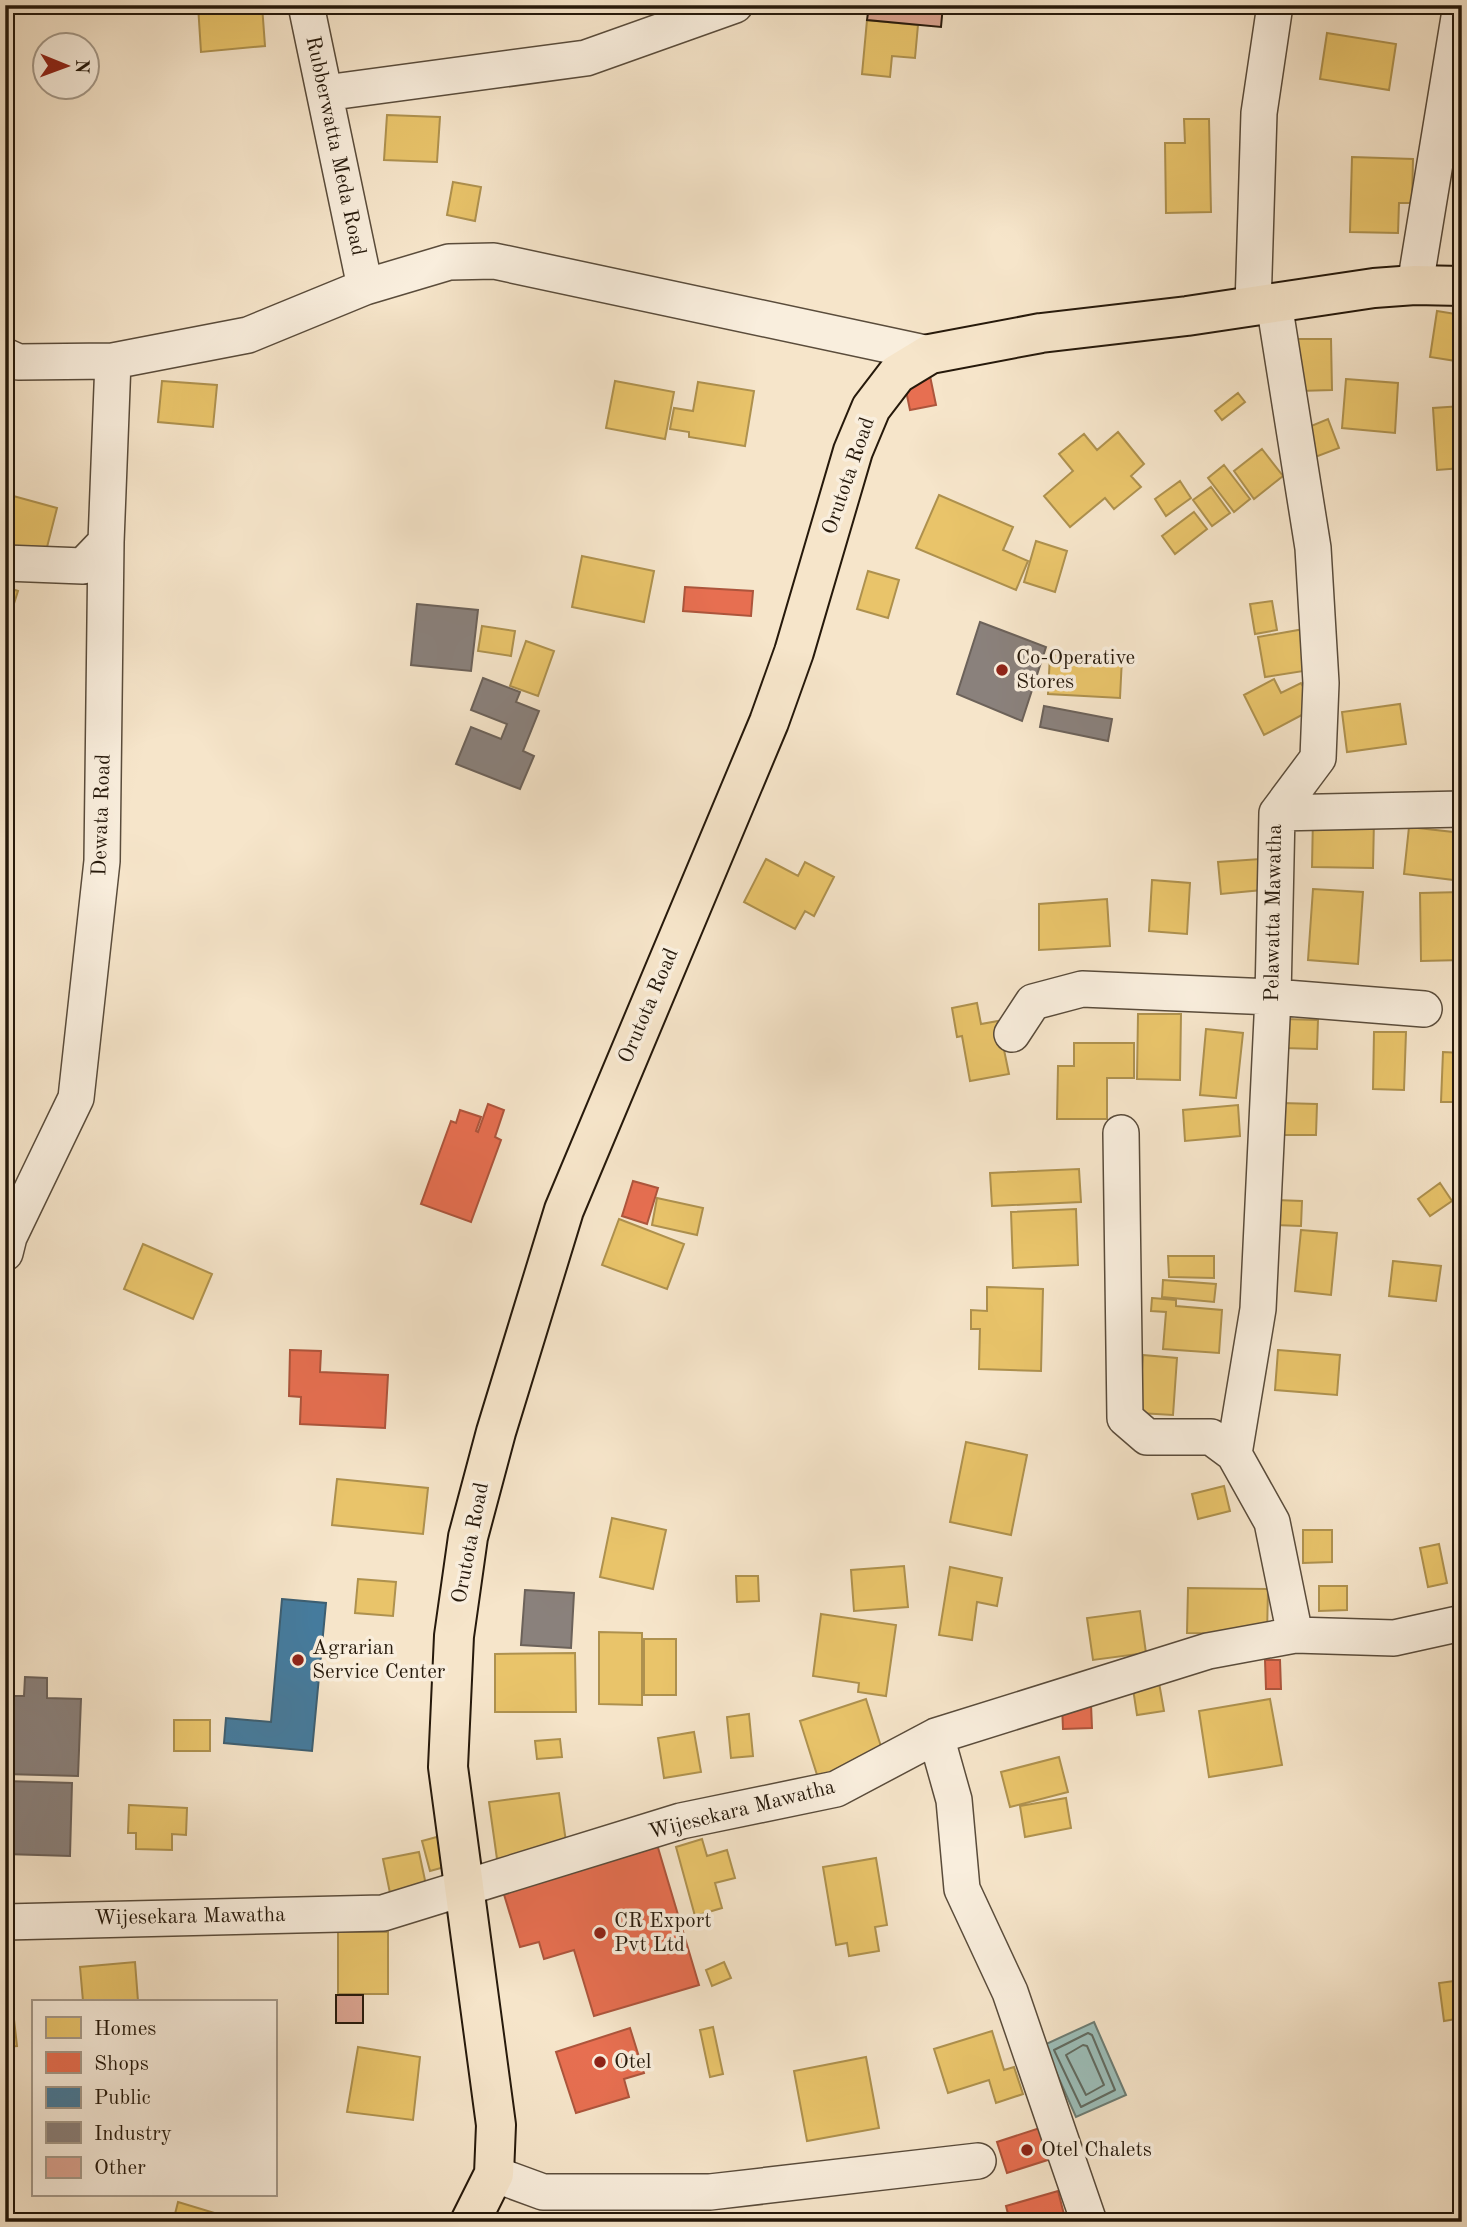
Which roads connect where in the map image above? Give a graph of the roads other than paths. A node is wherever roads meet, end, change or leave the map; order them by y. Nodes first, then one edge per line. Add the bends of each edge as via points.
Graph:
1 (306, 5) edge
2 (735, 5) edge
3 (1275, 5) edge
4 (1461, 5) edge
5 (325, 93) junction
6 (1415, 285) junction
7 (1462, 286) edge
8 (365, 287) junction
9 (1264, 304) junction
10 (930, 354) junction
11 (5, 356) edge
12 (113, 361) junction
13 (106, 542) junction
14 (5, 563) edge
15 (1462, 809) edge
16 (1277, 813) junction
17 (1273, 997) junction
18 (1424, 1009) dead end
19 (1012, 1034) dead end
20 (1121, 1133) dead end
21 (5, 1253) edge
22 (1234, 1454) junction
23 (1462, 1623) edge
24 (1295, 1636) junction
25 (936, 1736) junction
26 (464, 1889) junction
27 (5, 1922) edge
28 (978, 2161) dead end
29 (494, 2174) junction
30 (713, 2207) edge
31 (470, 2222) edge
32 (1089, 2222) edge

1 - 5 street, Rubberwatta Meda Road
2 - 5 street via 586,58
3 - 9 street, Pelawatta Mawatha via 1259,113
4 - 6 street
5 - 8 street, Rubberwatta Meda Road
6 - 7 main road, Orutota Road
6 - 9 main road, Orutota Road
8 - 10 street via 449,262 494,261
8 - 12 street via 248,335
9 - 10 main road, Orutota Road
9 - 16 street, Pelawatta Mawatha via 1314,548 1321,683 1318,758
10 - 26 main road, Orutota Road via 897,374 872,408 853,451 769,722 560,1223 468,1536 454,1636 448,1767
11 - 12 street via 18,362
12 - 13 street, Dewata Road
13 - 14 street via 83,566
13 - 21 street, Dewata Road via 102,861 76,1098
15 - 16 street
16 - 17 street, Pelawatta Mawatha
17 - 18 street
17 - 19 street via 1082,989 1033,1002
17 - 22 street, Pelawatta Mawatha via 1258,1309
20 - 22 street via 1125,1419 1147,1437 1211,1437
22 - 24 street via 1272,1522
23 - 24 street, Wijesekara Mawatha via 1394,1638
24 - 25 street, Wijesekara Mawatha via 1208,1651
25 - 26 street, Wijesekara Mawatha via 836,1789 681,1821
25 - 32 street via 954,1800 962,1889 1010,1992
26 - 27 street, Wijesekara Mawatha via 383,1913
26 - 29 main road, Orutota Road via 496,2124
28 - 30 street
29 - 30 street via 542,2192
29 - 31 main road, Orutota Road

